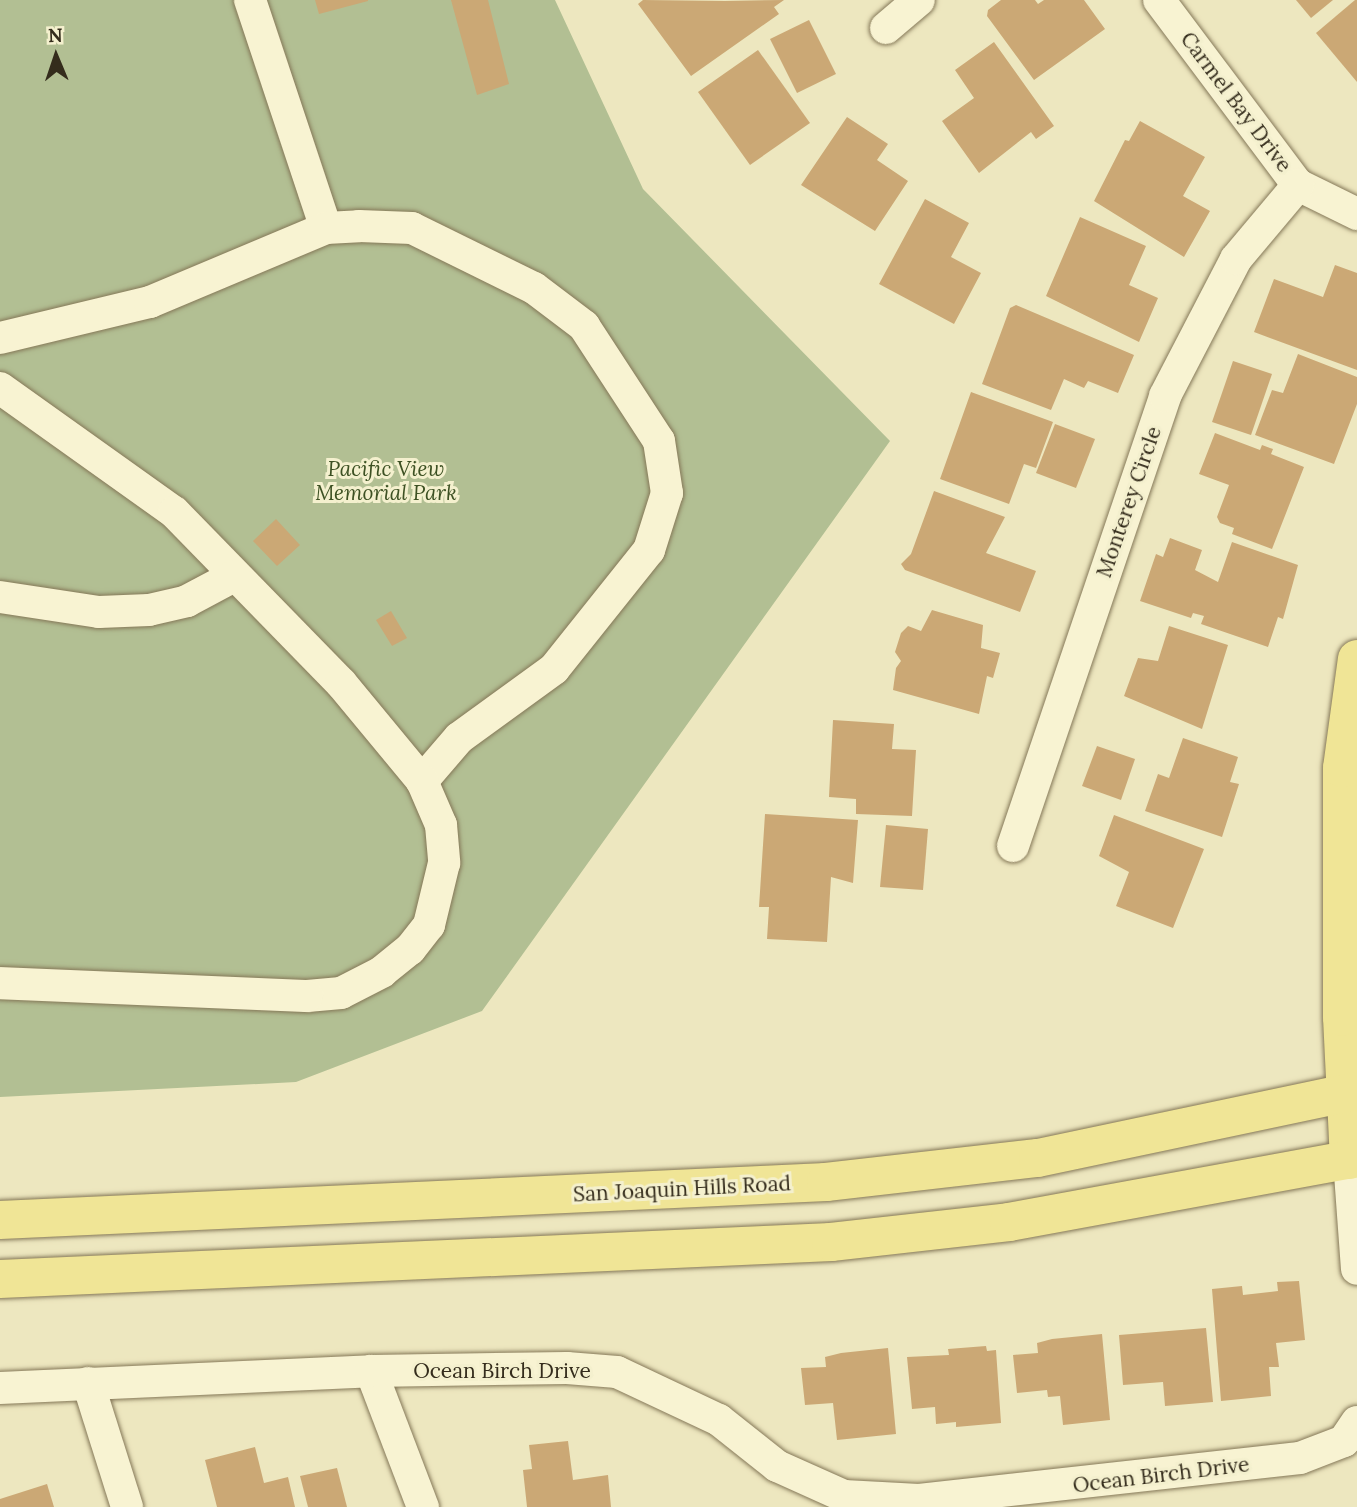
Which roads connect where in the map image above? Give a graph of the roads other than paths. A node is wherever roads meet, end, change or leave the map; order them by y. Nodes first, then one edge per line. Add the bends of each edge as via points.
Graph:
1 (250, 0) edge
2 (919, 0) edge
3 (1159, 0) edge
4 (886, 28) dead end
5 (1298, 185) junction
6 (1357, 214) edge
7 (326, 228) junction
8 (0, 338) edge
9 (0, 388) edge
10 (234, 576) junction
11 (0, 597) edge
12 (1357, 659) edge
13 (422, 781) junction
14 (1013, 846) dead end
15 (0, 983) edge
16 (1352, 1091) edge
17 (1353, 1159) edge
18 (0, 1220) edge
19 (1357, 1269) edge
20 (0, 1279) edge
21 (371, 1371) junction
22 (88, 1383) junction
23 (0, 1388) edge
24 (1350, 1431) edge
25 (843, 1501) edge
26 (127, 1507) edge
27 (423, 1507) edge

1 - 7 street
2 - 4 street
3 - 5 street, Carmel Bay Drive
5 - 6 street, Carmel Bay Drive
5 - 14 street, Monterey Circle via 1236,259 1165,396
7 - 8 street via 150,302
7 - 13 street via 412,228 534,288 584,326 659,441 667,492 649,550 554,669 459,738
9 - 10 street via 174,512
10 - 11 street via 187,601 149,610 99,612
10 - 13 street via 341,683
12 - 16 main road via 1342,768 1342,1017
13 - 15 street via 441,825 444,863 429,925 382,972 341,993 307,996
16 - 17 main road
16 - 18 main road, San Joaquin Hills Road via 1038,1158 826,1182
17 - 19 street
17 - 20 main road via 1009,1222 831,1242
21 - 22 street, Ocean Birch Drive
21 - 25 street, Ocean Birch Drive via 567,1368 617,1372 719,1420 777,1466
21 - 27 street
22 - 23 street, Ocean Birch Drive
22 - 26 street
24 - 25 street, Ocean Birch Drive via 1300,1458 997,1495

